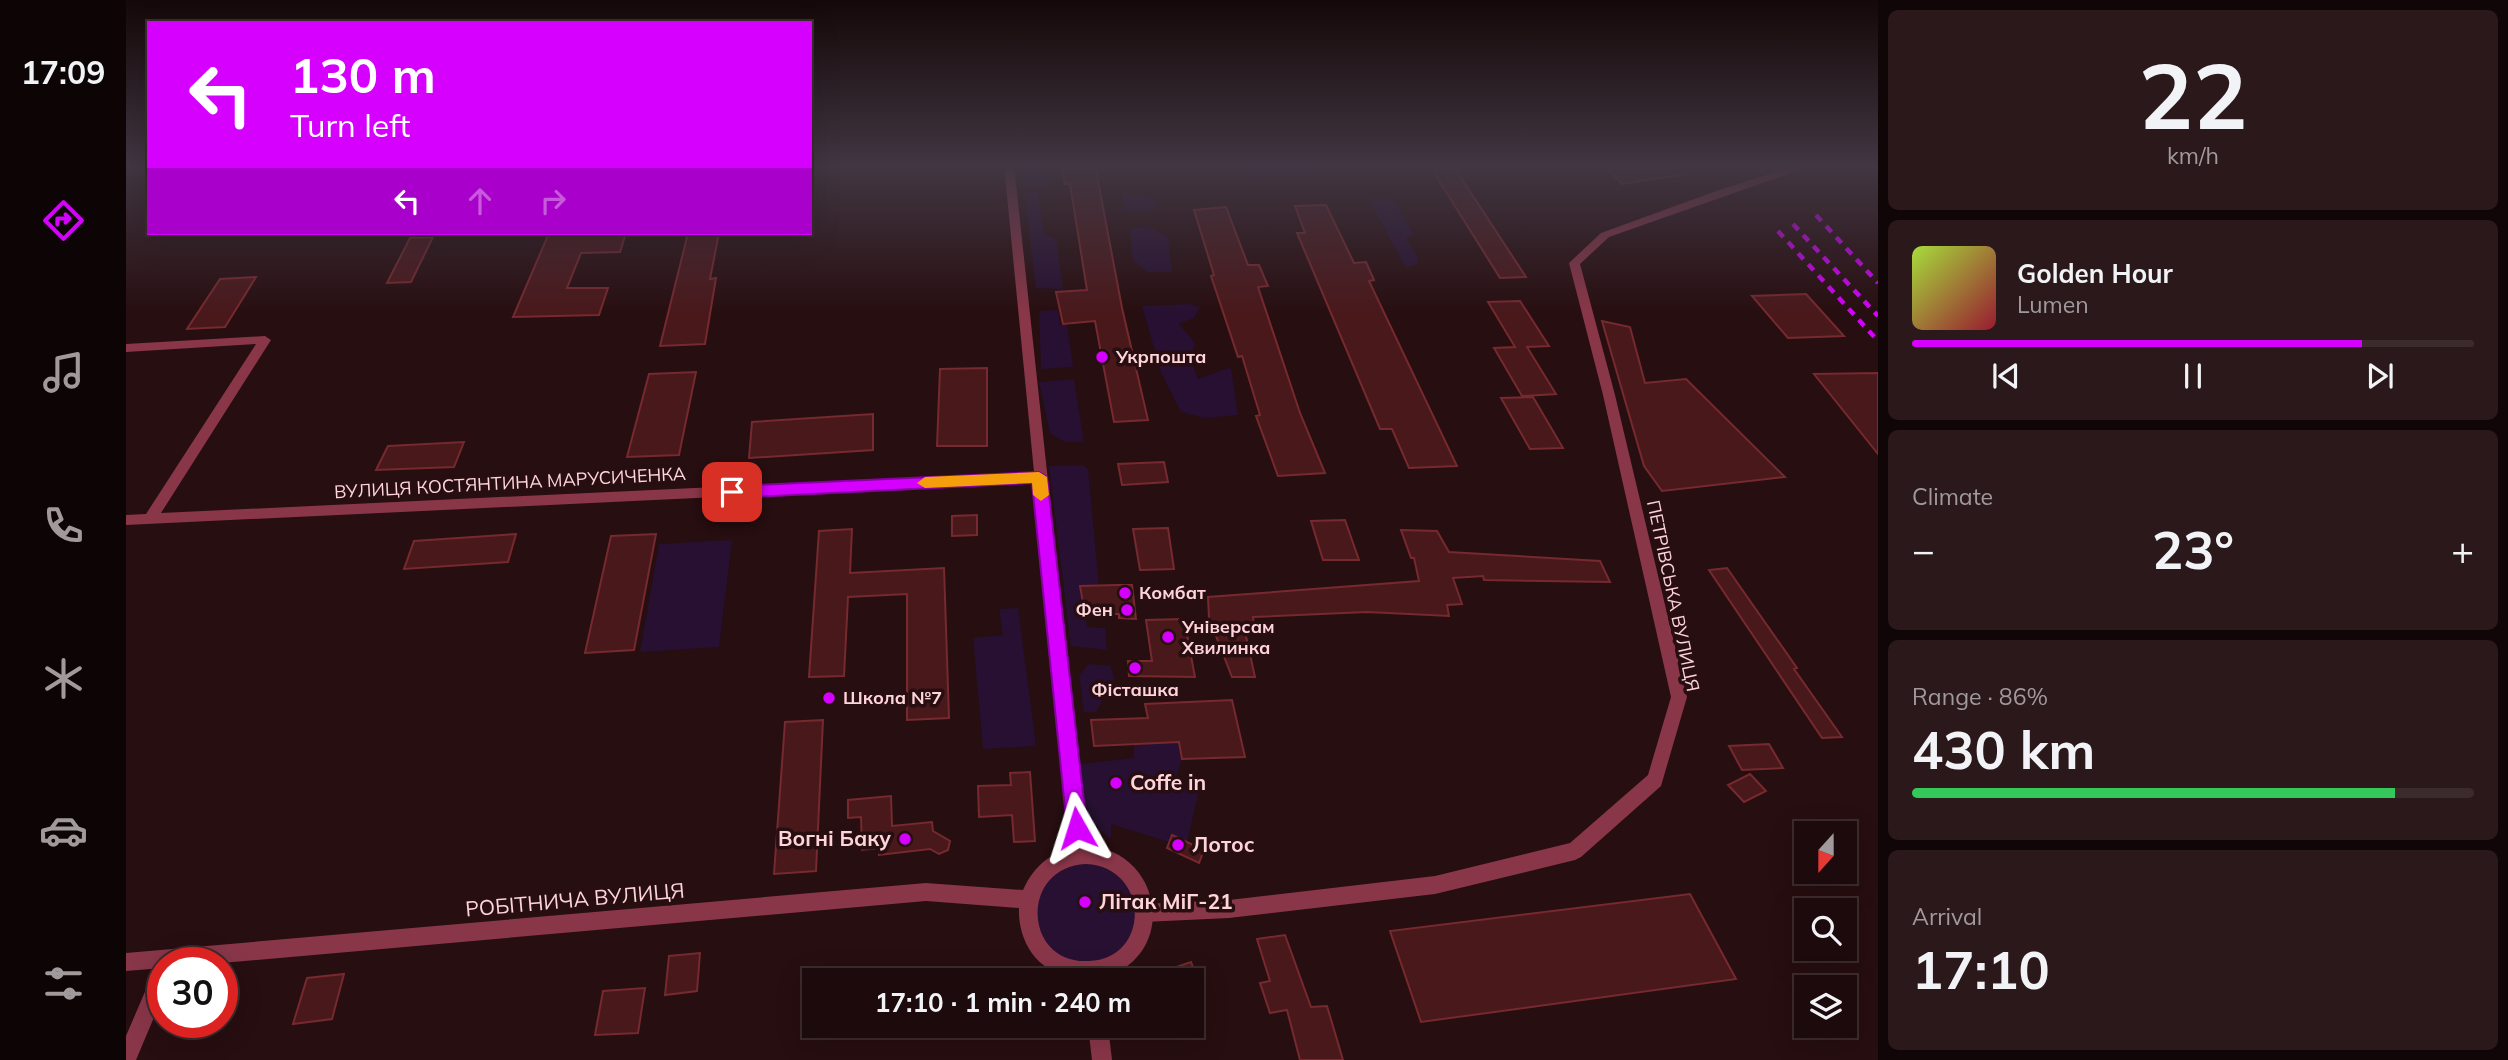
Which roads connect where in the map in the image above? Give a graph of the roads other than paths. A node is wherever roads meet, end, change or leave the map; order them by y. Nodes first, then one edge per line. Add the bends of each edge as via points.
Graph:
1 (1015, 214) edge
2 (1661, 214) edge
3 (126, 348) edge
4 (1039, 477) junction
5 (150, 519) junction
6 (126, 520) edge
7 (1079, 853) junction
8 (1029, 900) junction
9 (1144, 913) junction
10 (238, 957) edge
11 (126, 962) edge
12 (147, 963) edge
13 (1072, 968) edge
14 (1111, 968) edge
15 (147, 1010) edge
16 (1099, 1038) edge
17 (126, 1060) edge
18 (1102, 1060) edge

1 - 4 street
2 - 9 street, ПЕТРІВСЬКА ВУЛИЦЯ via 1605,235 1574,263 1679,696 1655,780 1575,851 1435,886 1229,909
3 - 5 street via 265,340
4 - 5 street, ВУЛИЦЯ КОСТЯНТИНА МАРУСИЧЕНКА
4 - 7 street
5 - 6 street, ВУЛИЦЯ КОСТЯНТИНА МАРУСИЧЕНКА
7 - 8 street via 1046,867
7 - 9 street via 1116,863 1135,885
8 - 10 street, РОБІТНИЧА ВУЛИЦЯ via 926,892
8 - 13 street via 1032,928 1046,953
9 - 14 street via 1142,933 1133,950
11 - 12 street, РОБІТНИЧА ВУЛИЦЯ
15 - 17 street
16 - 18 street

